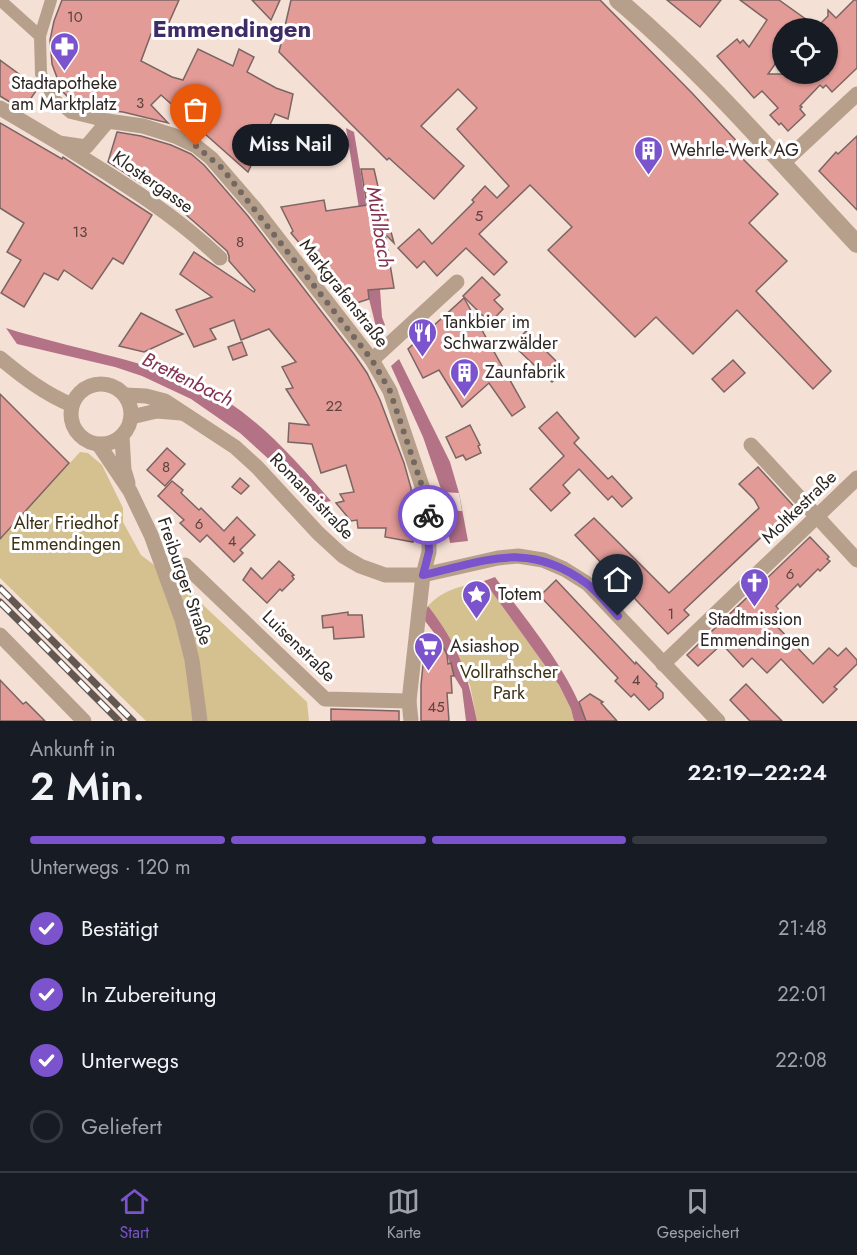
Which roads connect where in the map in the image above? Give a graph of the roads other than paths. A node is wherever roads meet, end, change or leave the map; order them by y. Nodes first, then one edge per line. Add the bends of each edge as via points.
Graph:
1 (0, 0) edge
2 (51, 0) edge
3 (618, 0) edge
4 (40, 36) junction
5 (857, 94) edge
6 (0, 108) edge
7 (104, 121) junction
8 (59, 143) junction
9 (783, 164) junction
10 (857, 244) edge
11 (220, 258) dead end
12 (457, 282) dead end
13 (377, 355) junction
14 (0, 358) edge
15 (125, 396) junction
16 (72, 405) junction
17 (183, 413) junction
18 (131, 417) junction
19 (122, 436) junction
20 (99, 445) junction
21 (751, 445) dead end
22 (857, 478) edge
23 (130, 491) junction
24 (817, 517) junction
25 (857, 560) edge
26 (185, 565) dead end
27 (423, 575) junction
28 (0, 634) edge
29 (663, 664) junction
30 (409, 701) junction
31 (78, 719) edge
32 (200, 721) edge
33 (411, 721) edge
34 (718, 721) edge

1 - 4 street
2 - 4 street
3 - 9 street via 658,34
4 - 7 street via 41,74 54,99 71,113
5 - 9 street
6 - 8 street
7 - 8 street via 86,147
7 - 13 street, Markgrafenstraße via 143,126 175,136 212,158
8 - 11 street, Klostergasse via 123,182
9 - 10 street
12 - 13 street
13 - 27 street, Markgrafenstraße via 427,501 429,552
14 - 16 street via 27,380
15 - 16 street via 110,385 91,386
15 - 17 street, Romaneistraße via 165,401
15 - 18 street
16 - 20 street via 76,431
17 - 18 street via 158,411
17 - 27 street, Romaneistraße via 235,447 343,556 385,575
18 - 19 street
19 - 20 street
19 - 23 street, Freiburger Straße
20 - 23 street, Freiburger Straße
21 - 24 street
22 - 24 street, Moltkestraße
23 - 32 street, Freiburger Straße via 152,535 182,620
24 - 25 street
24 - 29 street, Moltkestraße
26 - 30 street, Luisenstraße via 325,699
27 - 29 street, Romaneistraße via 498,558 543,560 588,585
27 - 30 street, Markgrafenstraße
28 - 31 street
29 - 34 street, Romaneistraße
30 - 33 street, Markgrafenstraße

